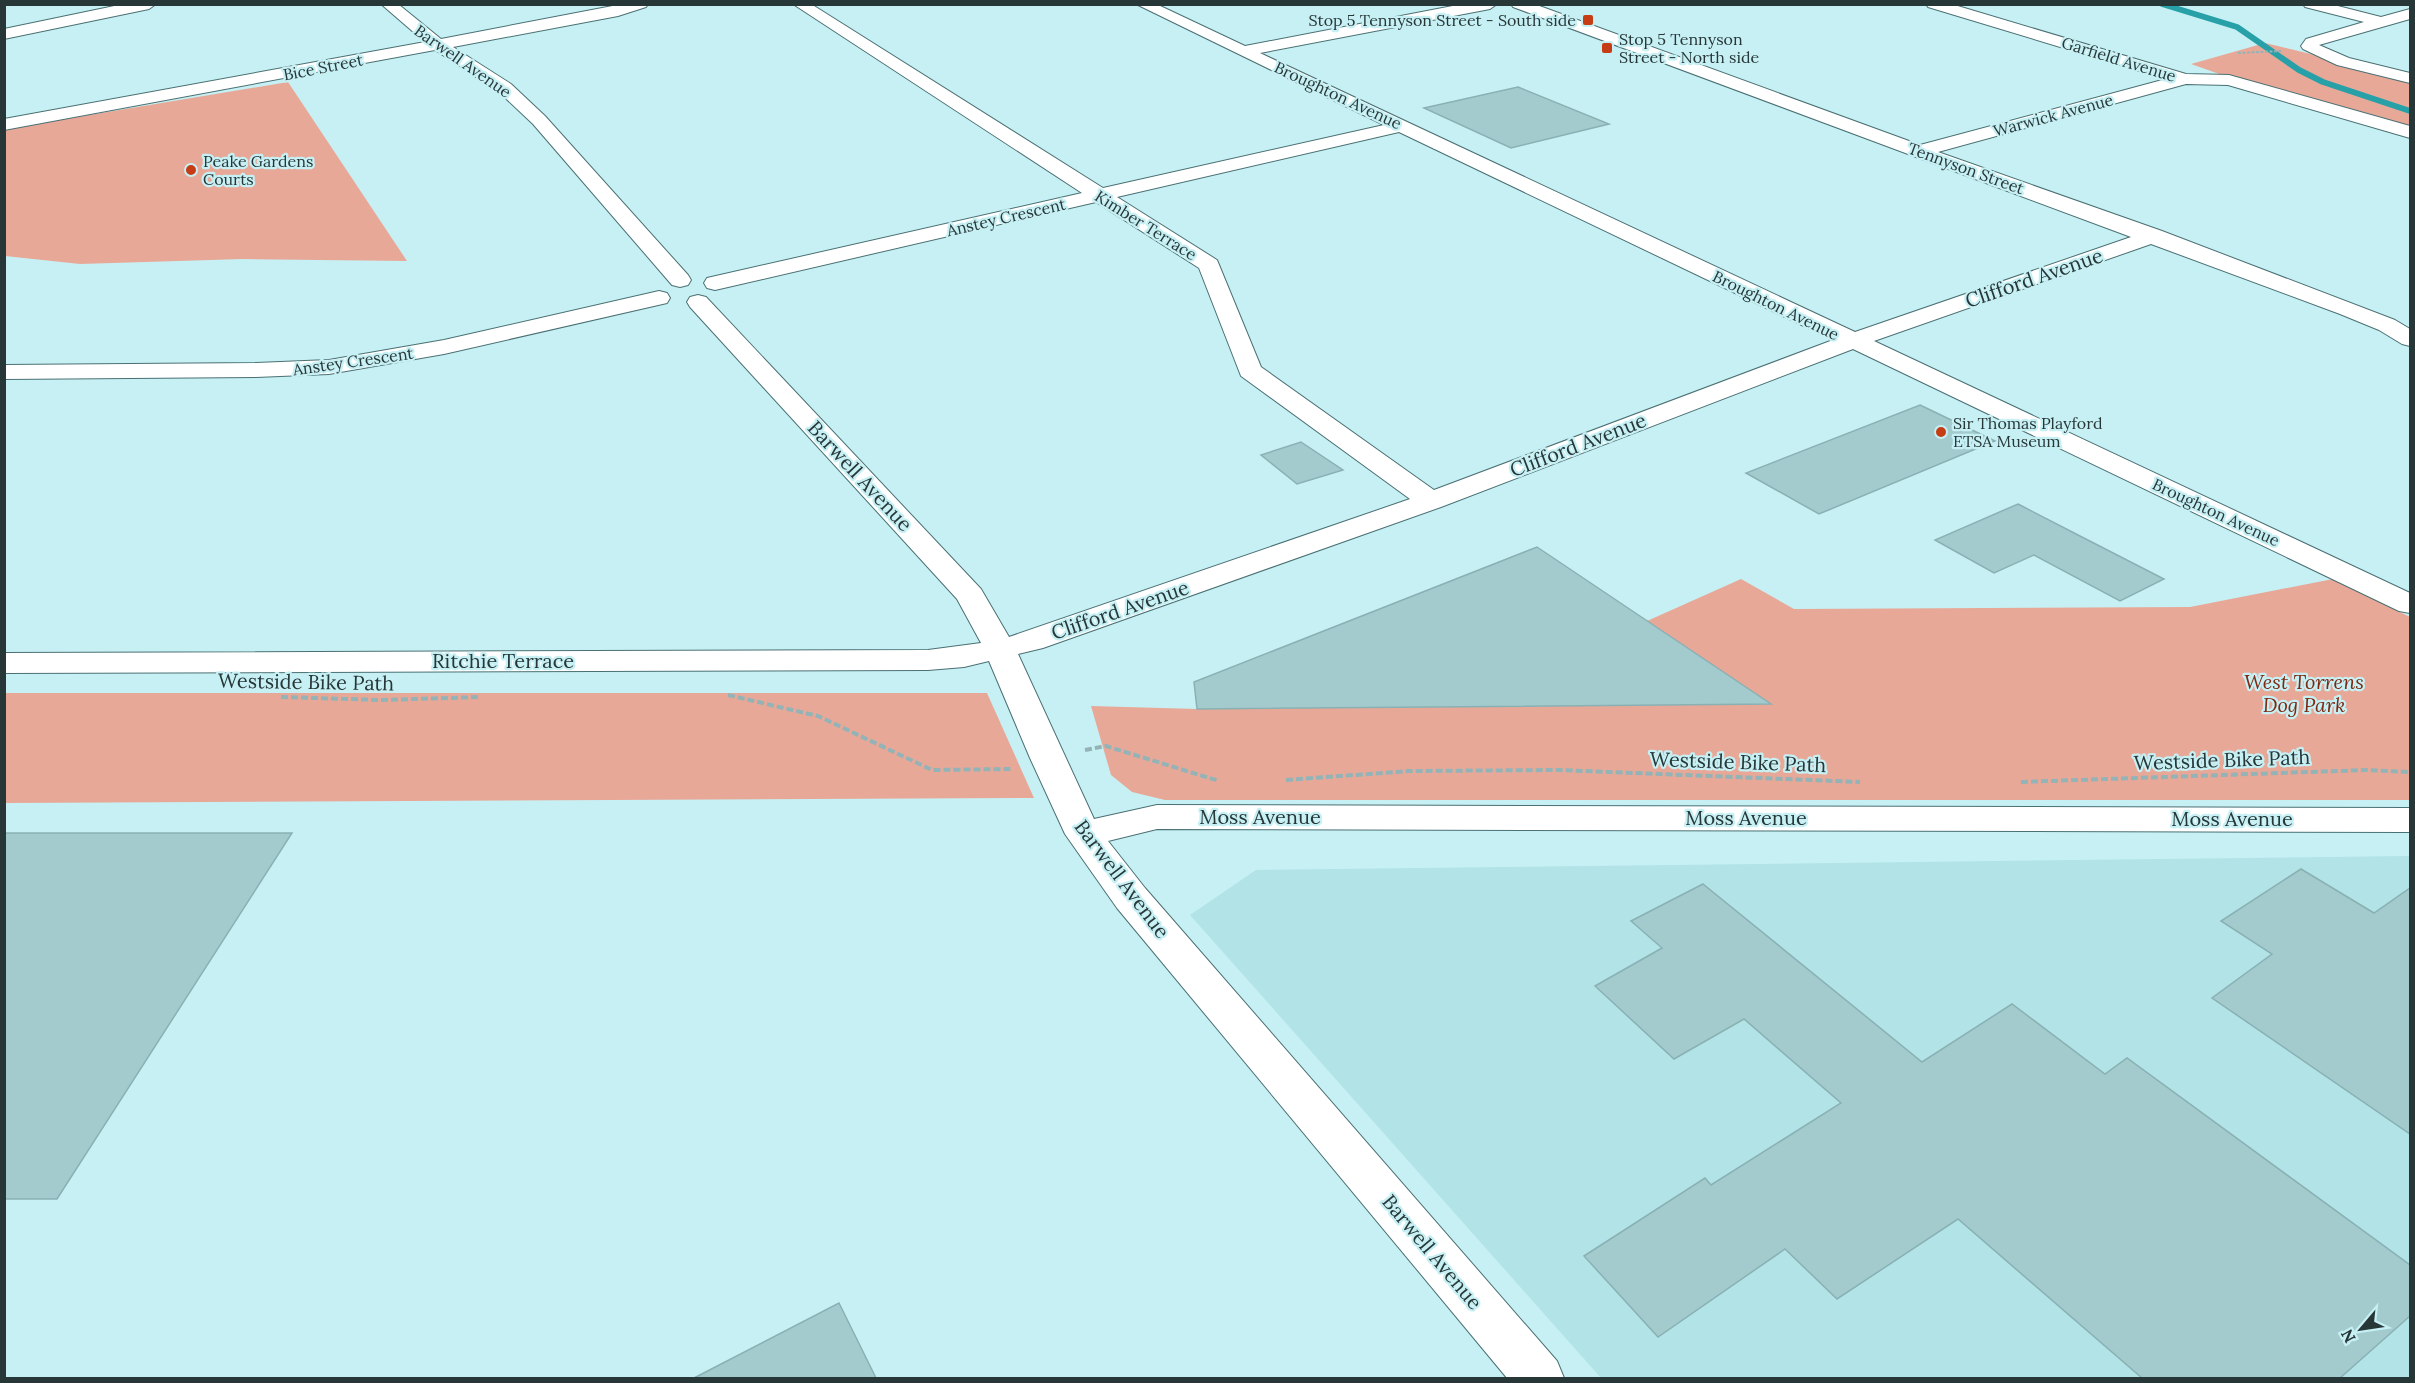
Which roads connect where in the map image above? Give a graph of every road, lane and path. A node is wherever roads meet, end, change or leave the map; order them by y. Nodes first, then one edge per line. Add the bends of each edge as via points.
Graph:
1 (149, 4) edge
2 (388, 4) edge
3 (642, 4) edge
4 (800, 4) edge
5 (1143, 4) edge
6 (1490, 4) edge
7 (1518, 4) edge
8 (1934, 4) edge
9 (2310, 4) edge
10 (2410, 14) edge
11 (2381, 22) junction
12 (4, 34) edge
13 (438, 45) junction
14 (1245, 51) junction
15 (2244, 51) dead end
16 (2285, 51) dead end
17 (2410, 78) edge
18 (2185, 79) junction
19 (4, 125) edge
20 (1403, 126) junction
21 (2410, 132) edge
22 (1920, 151) junction
23 (1099, 196) junction
24 (2154, 237) junction
25 (698, 288) junction
26 (2399, 325) edge
27 (2410, 339) edge
28 (1852, 341) junction
29 (4, 372) edge
30 (1431, 501) junction
31 (2410, 604) edge
32 (1000, 648) junction
33 (4, 663) edge
34 (717, 693) dead end
35 (489, 696) dead end
36 (275, 697) dead end
37 (1079, 752) dead end
38 (1015, 768) dead end
39 (2410, 772) edge
40 (1283, 780) dead end
41 (1227, 781) dead end
42 (1869, 782) dead end
43 (2020, 782) dead end
44 (2410, 820) edge
45 (1083, 834) junction
46 (1539, 1378) edge

1 - 12 street
2 - 13 street, Barwell Avenue
3 - 13 street, Bice Street
4 - 23 street, Kimber Terrace
5 - 14 street, Broughton Avenue
6 - 14 street
7 - 22 street, Tennyson Street
8 - 18 street, Garfield Avenue
9 - 11 street
10 - 11 street
11 - 17 street via 2309,46
13 - 19 street, Bice Street
13 - 25 street, Barwell Avenue via 505,88
14 - 20 street, Broughton Avenue
15 - 16 path
18 - 21 street, Garfield Avenue via 2229,80
18 - 22 street, Warwick Avenue
20 - 23 street, Anstey Crescent
20 - 28 street, Broughton Avenue
22 - 24 street, Tennyson Street
23 - 25 street, Anstey Crescent
23 - 30 street, Kimber Terrace via 1209,265 1250,371
24 - 26 street, Tennyson Street
24 - 28 street, Clifford Avenue
25 - 29 street, Anstey Crescent via 670,303 659,298 444,347 329,367
25 - 32 street, Barwell Avenue via 970,595
26 - 27 street, Tennyson Street
28 - 30 street, Clifford Avenue
28 - 31 street, Broughton Avenue
30 - 32 street, Clifford Avenue via 1032,641
32 - 33 street, Ritchie Terrace via 928,660
32 - 45 street, Barwell Avenue
34 - 38 path via 818,716 932,770
35 - 36 path, Westside Bike Path via 381,700
37 - 41 path via 1106,746 1216,781
39 - 43 path, Westside Bike Path via 2355,770
40 - 42 path, Westside Bike Path via 1409,771 1560,770
44 - 45 street, Moss Avenue via 1158,817
45 - 46 street, Barwell Avenue via 1131,898

